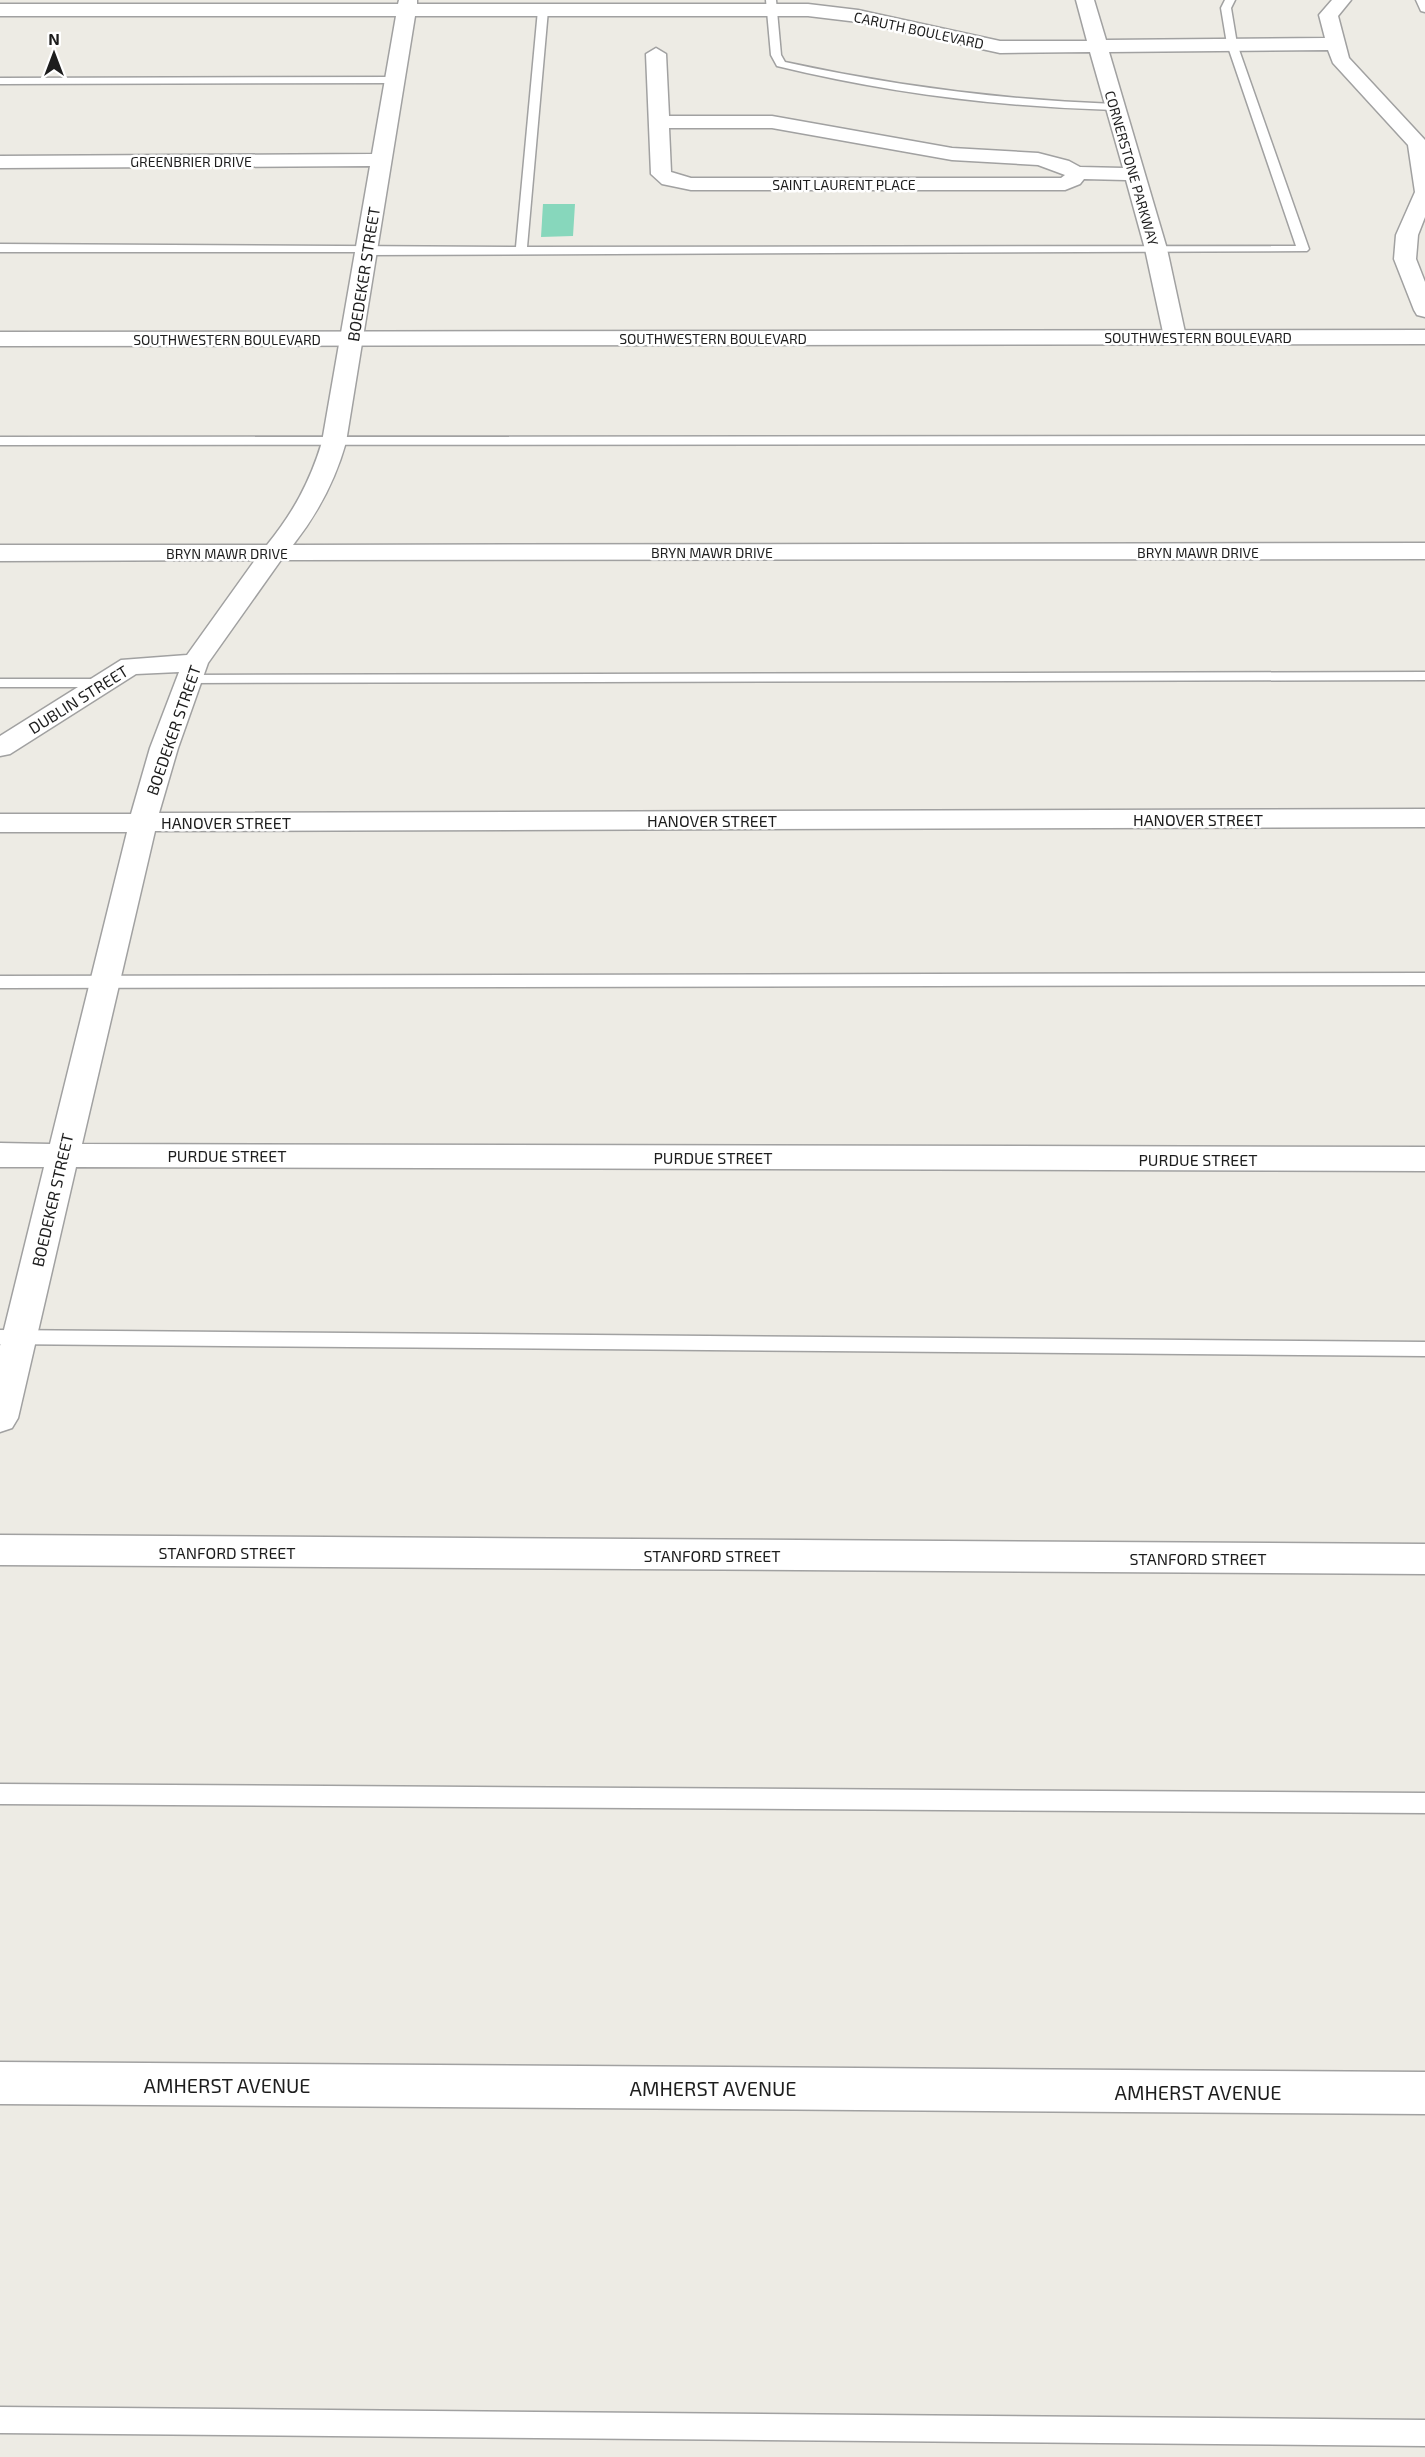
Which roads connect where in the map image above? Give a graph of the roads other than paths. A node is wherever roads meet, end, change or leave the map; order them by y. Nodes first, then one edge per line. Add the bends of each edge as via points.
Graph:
1 (1085, 0) edge
2 (1230, 0) edge
3 (1342, 0) edge
4 (1421, 0) edge
5 (407, 5) edge
6 (771, 5) edge
7 (1425, 9) edge
8 (0, 10) edge
9 (543, 10) junction
10 (1232, 44) junction
11 (1335, 44) junction
12 (1098, 46) junction
13 (656, 54) dead end
14 (396, 80) junction
15 (0, 81) edge
16 (1114, 107) junction
17 (658, 122) junction
18 (381, 160) junction
19 (0, 162) edge
20 (1076, 174) junction
21 (1134, 174) junction
22 (1416, 235) edge
23 (0, 248) edge
24 (364, 249) junction
25 (1156, 249) junction
26 (521, 252) junction
27 (1425, 310) edge
28 (1425, 337) edge
29 (353, 338) junction
30 (1174, 338) junction
31 (0, 339) edge
32 (1425, 440) edge
33 (0, 441) edge
34 (334, 442) junction
35 (1425, 551) edge
36 (276, 553) junction
37 (0, 554) edge
38 (192, 671) junction
39 (1425, 676) edge
40 (0, 683) edge
41 (102, 683) junction
42 (0, 748) edge
43 (1425, 818) edge
44 (143, 822) junction
45 (0, 823) edge
46 (1425, 979) edge
47 (0, 982) edge
48 (105, 982) junction
49 (62, 1154) junction
50 (0, 1155) edge
51 (1425, 1159) edge
52 (10, 1337) edge
53 (1425, 1349) edge
54 (0, 1418) edge
55 (0, 1550) edge
56 (1425, 1559) edge
57 (0, 1794) edge
58 (1425, 1803) edge
59 (0, 2083) edge
60 (1425, 2093) edge
61 (0, 2420) edge
62 (1425, 2433) edge

1 - 12 street, CORNERSTONE PARKWAY
2 - 10 lane via 1226,8
3 - 11 street via 1328,15
4 - 7 lane
5 - 8 street, CARUTH BOULEVARD
5 - 9 street, CARUTH BOULEVARD
5 - 14 street, BOEDEKER STREET
6 - 9 street, CARUTH BOULEVARD
6 - 12 street, CARUTH BOULEVARD via 858,16 1000,47
6 - 16 lane via 776,55 781,64 937,95 1043,106
9 - 26 lane
10 - 11 street, CARUTH BOULEVARD
10 - 12 street, CARUTH BOULEVARD
10 - 25 lane via 1303,249
11 - 22 street via 1340,59 1418,144 1425,192
12 - 16 street, CORNERSTONE PARKWAY
13 - 17 street, SAINT LAURENT PLACE
14 - 15 lane
14 - 18 street, BOEDEKER STREET
16 - 21 street, CORNERSTONE PARKWAY
17 - 20 street, SAINT LAURENT PLACE via 772,122 952,154 1038,159 1062,165
17 - 20 street, SAINT LAURENT PLACE via 661,174 669,180 691,184 1065,184
18 - 19 street, GREENBRIER DRIVE
18 - 24 street, BOEDEKER STREET
20 - 21 street, SAINT LAURENT PLACE
21 - 25 street, CORNERSTONE PARKWAY
22 - 27 street via 1405,259
23 - 24 lane
24 - 26 lane
24 - 29 street, BOEDEKER STREET
25 - 26 lane
25 - 30 street, CORNERSTONE PARKWAY
28 - 30 street, SOUTHWESTERN BOULEVARD
29 - 30 street, SOUTHWESTERN BOULEVARD
29 - 31 street, SOUTHWESTERN BOULEVARD
29 - 34 street, BOEDEKER STREET
32 - 34 lane
33 - 34 lane
34 - 36 street, BOEDEKER STREET via 324,476 309,506
35 - 36 street, BRYN MAWR DRIVE
36 - 37 street, BRYN MAWR DRIVE
36 - 38 street, BOEDEKER STREET via 237,599
38 - 39 lane
38 - 41 street, DUBLIN STREET via 130,666
38 - 44 street, BOEDEKER STREET
40 - 41 lane
41 - 42 street, DUBLIN STREET
43 - 44 street, HANOVER STREET
44 - 45 street, HANOVER STREET
44 - 48 street, BOEDEKER STREET
46 - 48 lane
47 - 48 lane
48 - 49 street, BOEDEKER STREET
49 - 50 street, PURDUE STREET
49 - 51 street, PURDUE STREET
49 - 52 street, BOEDEKER STREET
52 - 53 lane
52 - 54 street, BOEDEKER STREET
55 - 56 street, STANFORD STREET
57 - 58 lane
59 - 60 street, AMHERST AVENUE
61 - 62 lane

